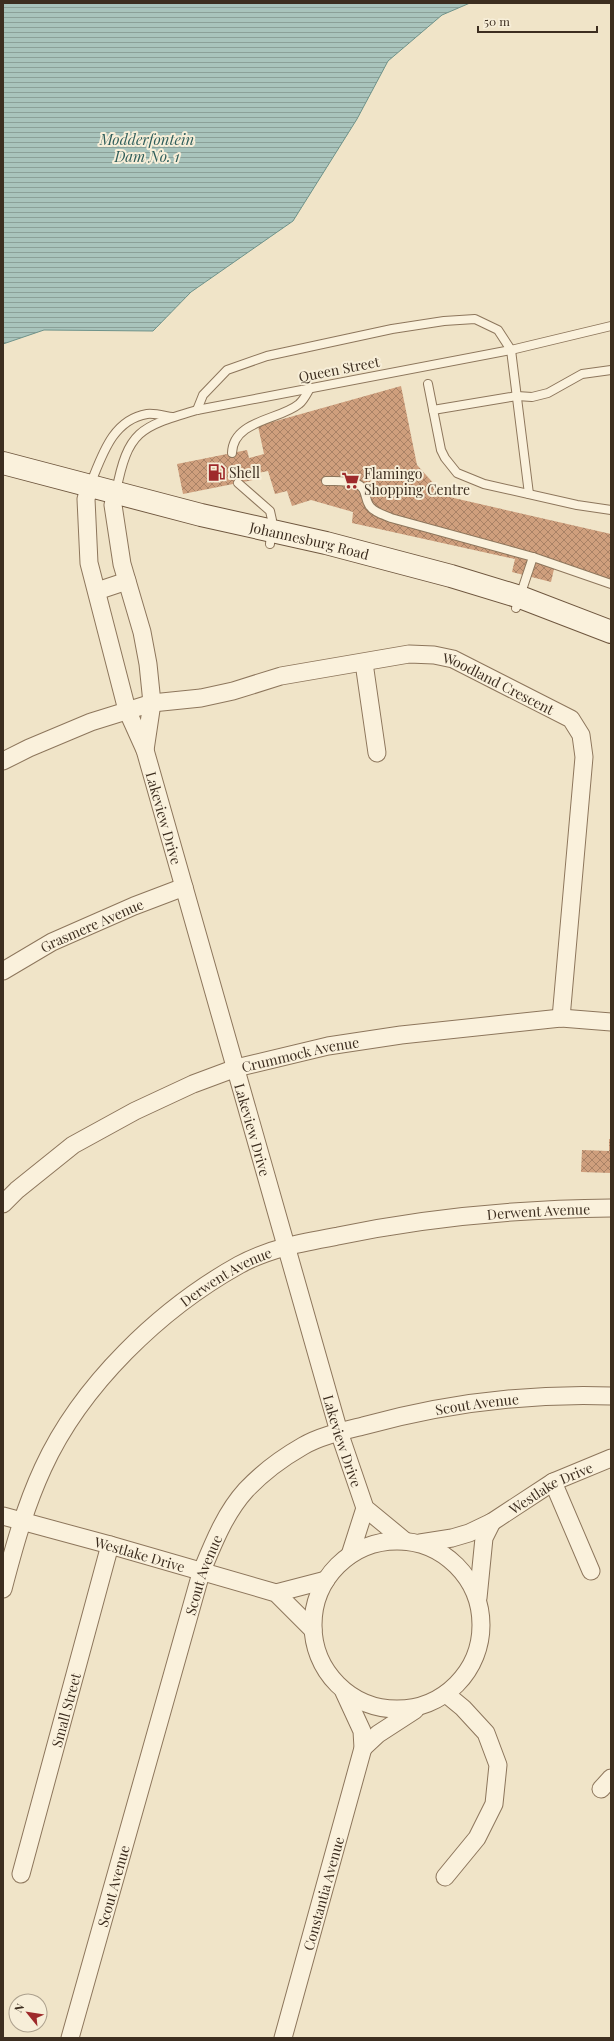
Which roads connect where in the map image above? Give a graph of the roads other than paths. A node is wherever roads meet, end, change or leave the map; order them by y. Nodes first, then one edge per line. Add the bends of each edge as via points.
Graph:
1 (611, 326) edge
2 (511, 350) junction
3 (611, 370) edge
4 (428, 384) dead end
5 (310, 388) junction
6 (517, 396) junction
7 (197, 410) junction
8 (433, 410) junction
9 (173, 417) junction
10 (232, 453) dead end
11 (3, 464) edge
12 (3, 478) edge
13 (326, 481) dead end
14 (238, 483) dead end
15 (88, 492) junction
16 (529, 494) junction
17 (115, 499) junction
18 (611, 510) edge
19 (271, 537) junction
20 (533, 557) junction
21 (127, 581) junction
22 (611, 584) edge
23 (97, 592) junction
24 (518, 603) junction
25 (611, 632) edge
26 (611, 642) edge
27 (364, 663) junction
28 (152, 702) junction
29 (127, 710) junction
30 (145, 750) junction
31 (377, 752) dead end
32 (3, 761) edge
33 (184, 888) junction
34 (3, 971) edge
35 (561, 1018) junction
36 (611, 1022) edge
37 (236, 1068) junction
38 (3, 1204) edge
39 (611, 1208) edge
40 (285, 1246) junction
41 (611, 1396) edge
42 (339, 1432) junction
43 (611, 1458) edge
44 (553, 1482) junction
45 (365, 1508) junction
46 (3, 1516) edge
47 (21, 1522) junction
48 (492, 1522) junction
49 (412, 1542) junction
50 (110, 1545) junction
51 (350, 1555) junction
52 (591, 1571) dead end
53 (201, 1572) junction
54 (326, 1580) junction
55 (3, 1589) edge
56 (276, 1593) junction
57 (478, 1599) junction
58 (313, 1630) junction
59 (344, 1692) junction
60 (446, 1694) junction
61 (422, 1706) junction
62 (364, 1748) junction
63 (21, 1874) dead end
64 (445, 1877) dead end
65 (70, 2038) edge
66 (283, 2038) edge

1 - 2 lane, Queen Street
2 - 5 lane, Queen Street
2 - 6 lane
2 - 7 lane, Queen Street via 498,330 475,319 392,329 267,356 227,370 204,395
3 - 6 lane via 582,374 548,393 532,397
4 - 8 lane
5 - 7 lane, Queen Street
5 - 10 lane via 299,404 244,430 235,441
6 - 8 lane
6 - 16 lane
7 - 9 lane, Queen Street
8 - 16 lane via 444,458 457,473 484,484
9 - 15 lane, Queen Street via 148,414 127,421 112,436
9 - 17 lane, Queen Street via 149,426 131,442 121,467
11 - 15 street, Johannesburg Road
12 - 15 street, Johannesburg Road
13 - 20 lane via 359,484 365,490 369,505 391,518
14 - 19 lane via 270,511
15 - 17 street, Johannesburg Road
15 - 23 street, Lakeview Drive via 89,563
16 - 18 lane
17 - 19 street, Johannesburg Road via 200,515
17 - 21 street, Lakeview Drive via 122,564
19 - 24 street, Johannesburg Road
20 - 22 lane
20 - 24 lane
21 - 23 street
21 - 28 street, Lakeview Drive via 142,632
23 - 29 street, Lakeview Drive
24 - 25 street, Johannesburg Road
24 - 26 street, Johannesburg Road
27 - 28 street, Woodland Crescent via 281,676 201,698
27 - 31 street
27 - 35 street, Woodland Crescent via 409,654 453,659 571,719 581,735 584,757
28 - 29 street, Woodland Crescent
28 - 30 street, Lakeview Drive
29 - 30 street, Lakeview Drive
29 - 32 street, Woodland Crescent
30 - 33 street, Lakeview Drive
33 - 34 street, Grasmere Avenue via 134,906 52,942
33 - 37 street, Lakeview Drive
35 - 36 street, Crummock Avenue
35 - 37 street, Crummock Avenue via 463,1027 328,1046
37 - 38 street, Crummock Avenue via 193,1084 135,1111 73,1145
37 - 40 street, Lakeview Drive
39 - 40 street, Derwent Avenue via 478,1214 365,1230
40 - 42 street, Lakeview Drive
40 - 47 street, Derwent Avenue via 240,1264 193,1296 142,1336 100,1379 68,1421 43,1467
41 - 42 street, Scout Avenue via 567,1394 454,1406 395,1417
42 - 45 street, Lakeview Drive
42 - 53 street, Scout Avenue via 304,1445 272,1466 245,1491 220,1530
43 - 44 street, Westlake Drive
44 - 48 street, Westlake Drive
44 - 52 street
45 - 49 street
45 - 51 street
46 - 47 street, Westlake Drive
47 - 50 street, Westlake Drive
47 - 55 street, Derwent Avenue
48 - 49 street, Westlake Drive via 457,1537
48 - 57 street via 484,1538
49 - 51 street, Westlake Drive via 376,1543
49 - 57 street via 438,1551 455,1564 468,1580
50 - 53 street, Westlake Drive
50 - 63 street, Small Street
51 - 54 street
53 - 56 street, Westlake Drive
53 - 65 street, Scout Avenue
54 - 56 street
54 - 58 street via 316,1604
56 - 58 street, Westlake Drive
57 - 60 street via 482,1625 477,1652 465,1675
58 - 59 street via 317,1653 328,1674
59 - 61 street via 368,1705 395,1710
59 - 62 street, Constantia Avenue via 362,1730
60 - 61 street
60 - 64 street via 464,1708 486,1733 498,1765 494,1804 477,1838
61 - 62 street, Constantia Avenue via 378,1734
62 - 66 street, Constantia Avenue

